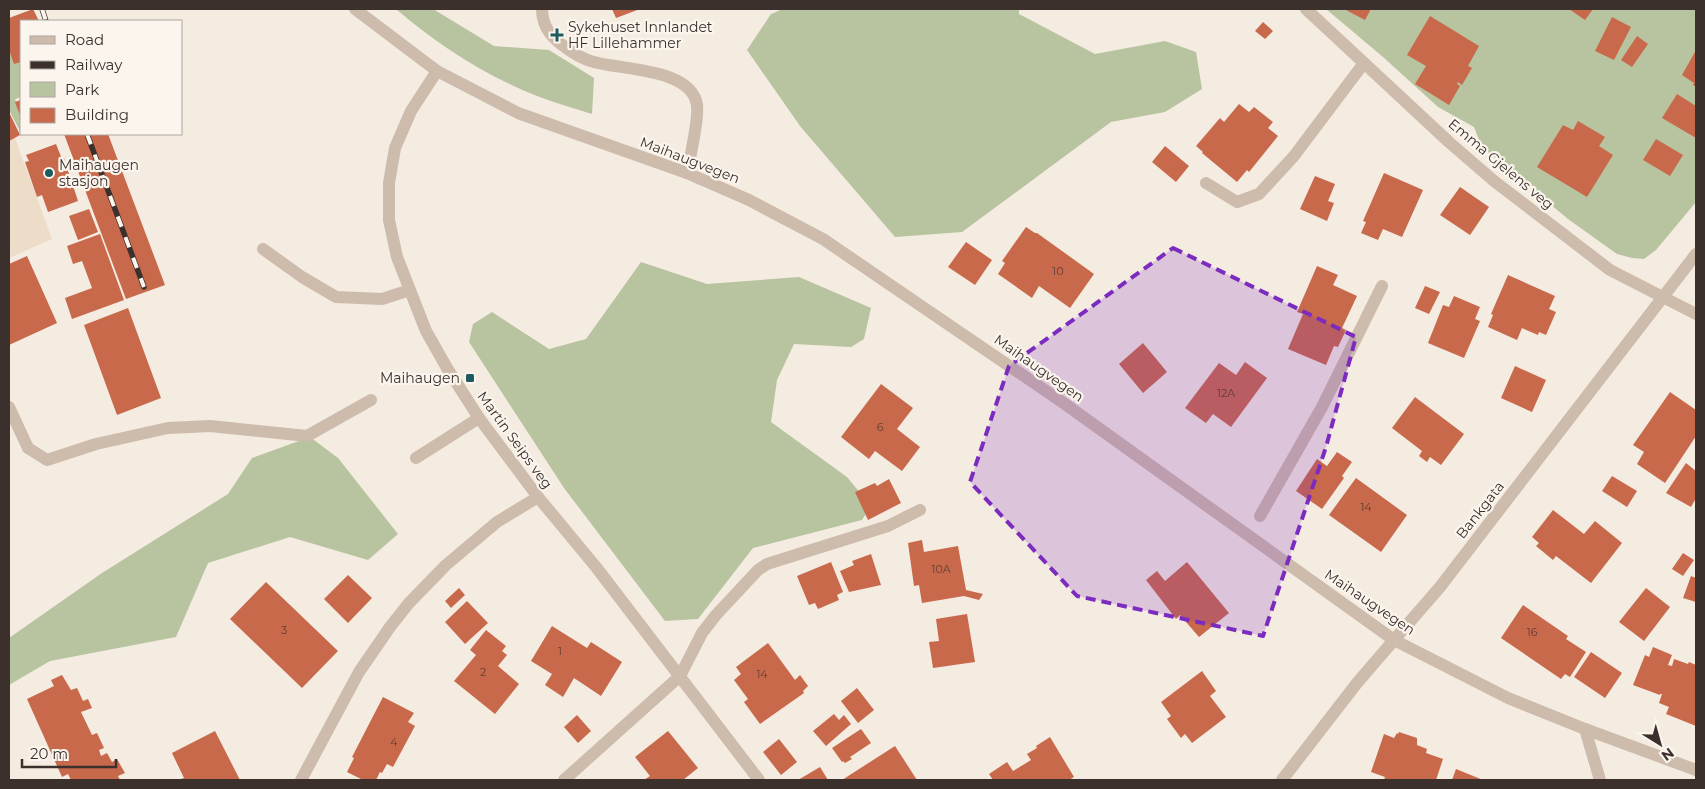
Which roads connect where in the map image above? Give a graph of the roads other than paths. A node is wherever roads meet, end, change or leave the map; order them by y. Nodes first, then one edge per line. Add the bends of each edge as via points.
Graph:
1 (356, 9) edge
2 (542, 9) edge
3 (1306, 9) edge
4 (1364, 63) junction
5 (437, 71) junction
6 (687, 173) junction
7 (1206, 182) dead end
8 (263, 249) dead end
9 (1696, 254) edge
10 (1382, 286) dead end
11 (410, 290) junction
12 (1662, 298) junction
13 (1696, 314) edge
14 (370, 400) dead end
15 (9, 407) edge
16 (479, 418) junction
17 (416, 458) dead end
18 (538, 497) junction
19 (920, 510) dead end
20 (1260, 516) dead end
21 (1394, 640) junction
22 (680, 676) junction
23 (1585, 729) junction
24 (1696, 770) edge
25 (301, 780) edge
26 (564, 780) edge
27 (759, 780) edge
28 (1282, 780) edge
29 (1600, 780) edge

1 - 5 street, Maihaugvegen
2 - 6 street via 542,18 551,37 576,55 594,62 664,74 679,80 692,94 697,105
3 - 4 street, Emma Gjelens veg
4 - 7 street via 1294,156 1259,194 1237,202
4 - 12 street, Emma Gjelens veg via 1494,181 1610,270
5 - 6 street, Maihaugvegen via 518,113
5 - 11 street, Martin Seips veg via 408,118 395,148 389,183 389,220 397,257
6 - 21 street, Maihaugvegen via 749,200 823,239 1065,404
8 - 11 street via 336,297 382,299
9 - 12 street, Bankgata
10 - 20 street via 1322,408
11 - 16 street, Martin Seips veg via 426,331
12 - 13 street, Emma Gjelens veg
12 - 21 street, Bankgata via 1440,587
14 - 15 street via 307,436 210,426 168,428 96,444 47,460 28,448
16 - 17 street
16 - 18 street, Martin Seips veg
18 - 22 street, Martin Seips veg via 596,566
18 - 25 street via 497,522 446,565 409,603 359,672
19 - 22 street via 888,526 767,564 758,570 702,633
21 - 23 street, Maihaugvegen via 1508,698
21 - 28 street, Bankgata
22 - 26 street
22 - 27 street, Martin Seips veg
23 - 24 street, Maihaugvegen
23 - 29 street

